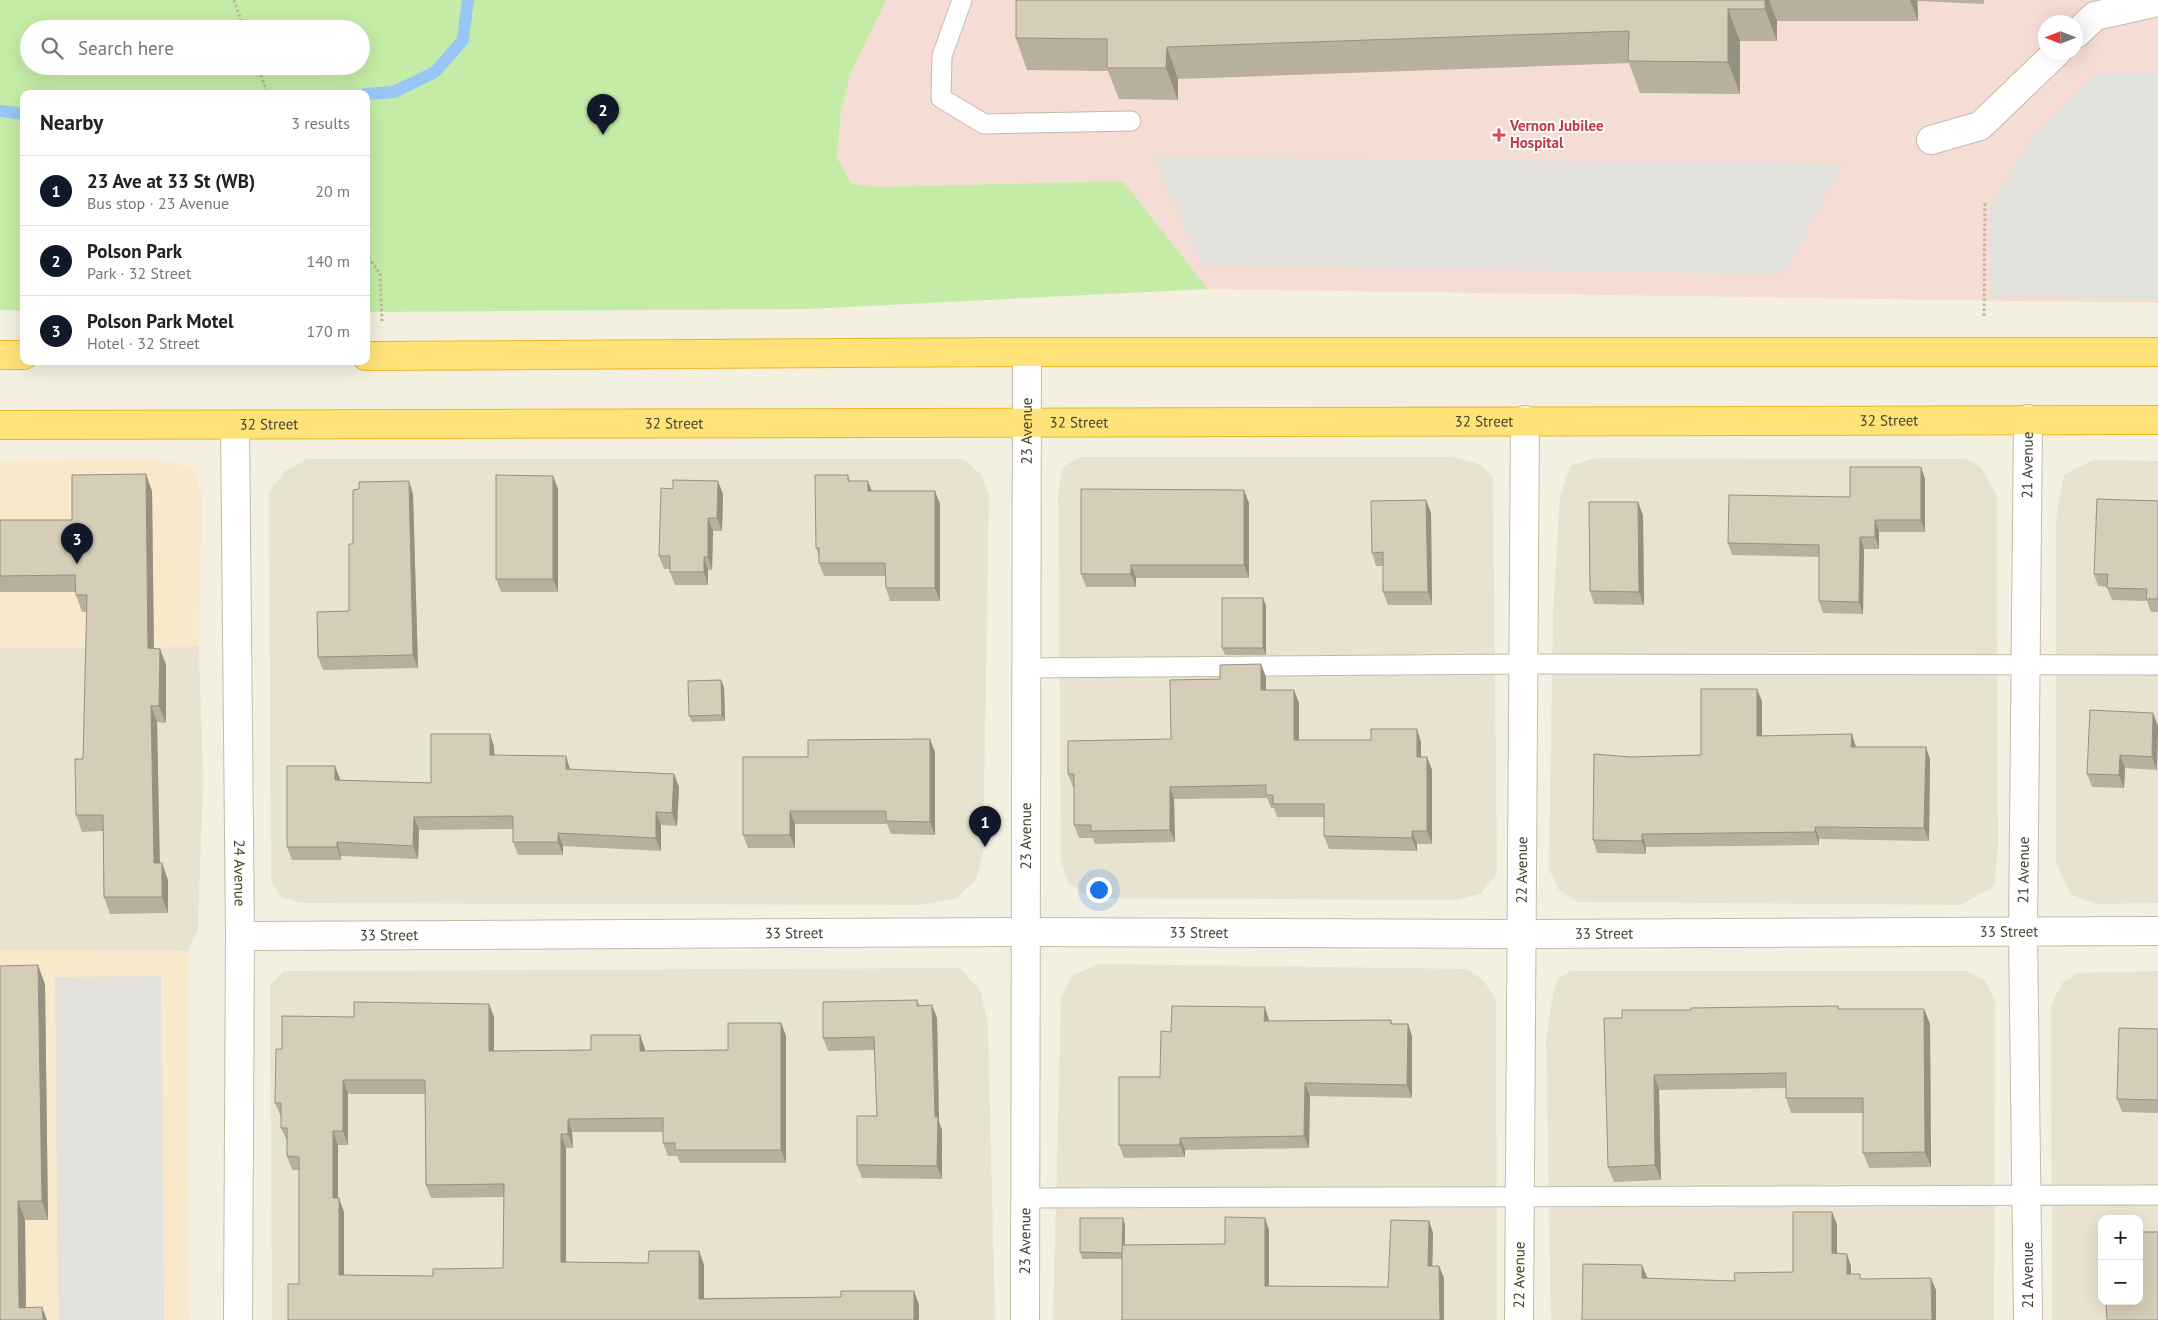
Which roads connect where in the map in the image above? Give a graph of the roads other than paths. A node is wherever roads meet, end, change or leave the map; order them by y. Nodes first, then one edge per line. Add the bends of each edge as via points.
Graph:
1 (962, 0) edge
2 (2158, 2) edge
3 (2087, 8) edge
4 (2049, 60) edge
5 (1131, 121) dead end
6 (1931, 140) dead end
7 (1027, 352) junction
8 (2158, 352) edge
9 (0, 355) edge
10 (20, 355) edge
11 (370, 356) edge
12 (1524, 420) junction
13 (2028, 420) junction
14 (2158, 420) edge
15 (1027, 421) junction
16 (0, 425) edge
17 (235, 425) junction
18 (1524, 664) junction
19 (2025, 664) junction
20 (2158, 665) edge
21 (1026, 668) junction
22 (2158, 931) edge
23 (1026, 932) junction
24 (2023, 932) junction
25 (1522, 934) junction
26 (240, 936) junction
27 (2027, 1194) junction
28 (2158, 1195) edge
29 (1026, 1198) junction
30 (1520, 1198) junction
31 (238, 1320) edge
32 (1025, 1320) edge
33 (1520, 1320) edge
34 (2028, 1320) edge

1 - 5 lane via 942,56 941,98 984,124
2 - 3 street
4 - 6 street via 1980,126
7 - 8 highway
7 - 11 highway
7 - 15 street, 23 Avenue
9 - 10 highway
12 - 13 highway, 32 Street
12 - 15 highway, 32 Street
12 - 18 street, 22 Avenue
13 - 14 highway, 32 Street
13 - 19 street, 21 Avenue
15 - 17 highway, 32 Street
15 - 21 street, 23 Avenue
16 - 17 highway, 32 Street
17 - 26 street, 24 Avenue
18 - 19 lane
18 - 21 lane
18 - 25 street, 22 Avenue
19 - 20 lane
19 - 24 street, 21 Avenue
21 - 23 street, 23 Avenue
22 - 24 street, 33 Street
23 - 25 street, 33 Street
23 - 26 street, 33 Street
23 - 29 street, 23 Avenue
24 - 25 street, 33 Street
24 - 27 street, 21 Avenue
25 - 30 street, 22 Avenue
26 - 31 street, 24 Avenue
27 - 28 lane
27 - 30 lane
27 - 34 street, 21 Avenue
29 - 30 lane
29 - 32 street, 23 Avenue
30 - 33 street, 22 Avenue

